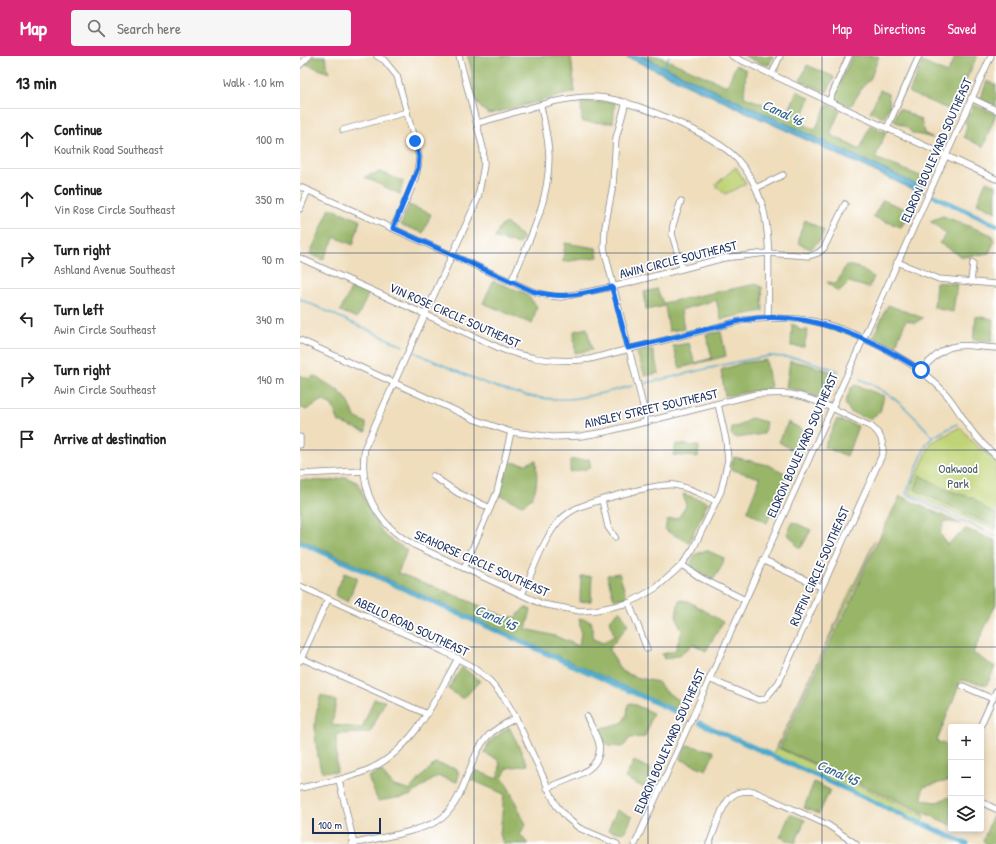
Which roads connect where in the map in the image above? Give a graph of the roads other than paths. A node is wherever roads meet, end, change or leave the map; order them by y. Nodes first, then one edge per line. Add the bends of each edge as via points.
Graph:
1 (309, 56) edge
2 (377, 56) edge
3 (459, 56) edge
4 (732, 56) edge
5 (780, 56) edge
6 (849, 56) edge
7 (919, 56) edge
8 (990, 56) edge
9 (300, 65) edge
10 (772, 74) junction
11 (971, 98) junction
12 (829, 101) junction
13 (626, 102) junction
14 (541, 106) junction
15 (996, 110) edge
16 (407, 112) junction
17 (477, 124) junction
18 (887, 128) junction
19 (343, 130) dead end
20 (946, 156) junction
21 (784, 175) dead end
22 (996, 179) edge
23 (300, 187) edge
24 (756, 188) junction
25 (308, 190) junction
26 (680, 201) dead end
27 (845, 204) dead end
28 (300, 209) edge
29 (393, 228) junction
30 (767, 253) junction
31 (452, 255) junction
32 (300, 258) edge
33 (897, 262) junction
34 (973, 263) dead end
35 (682, 268) junction
36 (511, 282) junction
37 (971, 282) junction
38 (996, 284) edge
39 (612, 287) junction
40 (425, 314) junction
41 (768, 318) junction
42 (862, 339) junction
43 (300, 340) edge
44 (628, 348) junction
45 (996, 348) edge
46 (921, 370) junction
47 (394, 383) junction
48 (718, 404) junction
49 (830, 409) junction
50 (647, 422) junction
51 (511, 432) junction
52 (300, 437) edge
53 (300, 445) edge
54 (996, 456) edge
55 (363, 471) junction
56 (300, 474) edge
57 (433, 476) dead end
58 (602, 500) junction
59 (716, 501) junction
60 (490, 508) junction
61 (615, 537) dead end
62 (762, 560) junction
63 (682, 565) junction
64 (464, 568) junction
65 (300, 586) edge
66 (821, 587) junction
67 (522, 594) junction
68 (328, 599) junction
69 (744, 600) junction
70 (629, 603) junction
71 (647, 649) dead end
72 (458, 658) junction
73 (301, 659) edge
74 (709, 678) junction
75 (963, 686) dead end
76 (996, 691) edge
77 (992, 699) junction
78 (427, 714) junction
79 (587, 717) dead end
80 (516, 718) junction
81 (981, 724) edge
82 (339, 780) junction
83 (300, 788) edge
84 (547, 788) junction
85 (984, 803) edge
86 (996, 809) edge
87 (711, 843) edge
88 (353, 844) edge
89 (617, 844) edge
90 (635, 844) edge
91 (856, 844) edge

1 - 9 street
2 - 16 street via 384,60 397,76
3 - 17 street
4 - 10 street
5 - 10 street
6 - 12 street
7 - 18 street
8 - 11 street, ELDRON BOULEVARD SOUTHEAST
10 - 12 street
11 - 15 street
11 - 20 street, ELDRON BOULEVARD SOUTHEAST
12 - 18 street
13 - 14 street via 594,97 574,98
13 - 24 street via 642,107 716,143 736,158
13 - 39 street via 616,138 613,185 603,238
14 - 17 street
14 - 36 street via 549,156 548,178 537,224
16 - 19 street
16 - 29 street via 417,149 418,168
17 - 31 street via 483,148 482,183 478,198
18 - 20 street
20 - 22 street
20 - 33 street, ELDRON BOULEVARD SOUTHEAST
21 - 24 street
23 - 25 street, AWIN CIRCLE SOUTHEAST
24 - 30 street via 766,221
25 - 28 street
25 - 29 street, AWIN CIRCLE SOUTHEAST
26 - 35 street via 672,234
27 - 30 street, AWIN CIRCLE SOUTHEAST via 829,241 818,253 809,256
29 - 31 street, AWIN CIRCLE SOUTHEAST
30 - 35 street, AWIN CIRCLE SOUTHEAST via 724,258
30 - 41 street
31 - 36 street, AWIN CIRCLE SOUTHEAST
31 - 40 street, SEAHORSE CIRCLE SOUTHEAST
32 - 40 street, VIN ROSE CIRCLE SOUTHEAST
33 - 37 street via 939,279
33 - 42 street, ELDRON BOULEVARD SOUTHEAST
34 - 37 street
35 - 39 street, AWIN CIRCLE SOUTHEAST
36 - 39 street, AWIN CIRCLE SOUTHEAST via 548,296 561,297
37 - 38 street
39 - 44 street
40 - 44 street, VIN ROSE CIRCLE SOUTHEAST via 504,350 532,359 570,362
40 - 47 street, SEAHORSE CIRCLE SOUTHEAST
41 - 42 street, VIN ROSE CIRCLE SOUTHEAST via 800,319 832,326
41 - 44 street, VIN ROSE CIRCLE SOUTHEAST via 744,320
42 - 46 street, VIN ROSE CIRCLE SOUTHEAST via 898,355
42 - 49 street, ELDRON BOULEVARD SOUTHEAST
43 - 47 street, AINSLEY STREET SOUTHEAST
44 - 50 street
45 - 46 street via 958,345 949,347 936,354
46 - 54 street, VIN ROSE CIRCLE SOUTHEAST via 947,394 971,431
47 - 51 street, AINSLEY STREET SOUTHEAST via 476,420
47 - 55 street, SEAHORSE CIRCLE SOUTHEAST via 365,447
48 - 49 street, AINSLEY STREET SOUTHEAST via 756,394 777,393 792,394
48 - 50 street, AINSLEY STREET SOUTHEAST
48 - 59 street, SEAHORSE CIRCLE SOUTHEAST via 728,460 726,475
49 - 62 street, ELDRON BOULEVARD SOUTHEAST
49 - 66 street, RUFFIN CIRCLE SOUTHEAST via 872,427 883,442 882,453
50 - 51 street, AINSLEY STREET SOUTHEAST via 581,436 552,437
51 - 60 street via 497,492
52 - 53 street
55 - 56 street
55 - 64 street, SEAHORSE CIRCLE SOUTHEAST via 374,508 388,527 400,538
57 - 60 street via 458,494
58 - 59 street via 657,486 673,485
58 - 61 street via 608,527
58 - 67 street via 571,511 559,521
59 - 63 street, SEAHORSE CIRCLE SOUTHEAST via 693,549
60 - 64 street
62 - 66 street
62 - 69 street, ELDRON BOULEVARD SOUTHEAST
63 - 69 street
63 - 70 street, SEAHORSE CIRCLE SOUTHEAST via 656,588
64 - 67 street, SEAHORSE CIRCLE SOUTHEAST
65 - 68 street, ABELLO ROAD SOUTHEAST
66 - 74 street, RUFFIN CIRCLE SOUTHEAST via 779,682 765,699 750,697
67 - 70 street, SEAHORSE CIRCLE SOUTHEAST via 542,604 580,611
68 - 72 street, ABELLO ROAD SOUTHEAST
68 - 73 street
69 - 74 street, ELDRON BOULEVARD SOUTHEAST
70 - 71 street
72 - 78 street
72 - 80 street, ABELLO ROAD SOUTHEAST via 490,681
73 - 78 street
74 - 90 street, ELDRON BOULEVARD SOUTHEAST
75 - 77 street
76 - 77 street
77 - 81 street
78 - 82 street via 398,752 371,768
79 - 84 street via 599,744 598,760 591,768
80 - 84 street, ABELLO ROAD SOUTHEAST
80 - 88 street via 488,737 477,753 458,797 442,818 422,828
82 - 83 street
82 - 88 street
84 - 89 street, ABELLO ROAD SOUTHEAST via 556,805 579,828
85 - 86 street
87 - 91 street via 732,795 741,791 753,791 828,825

